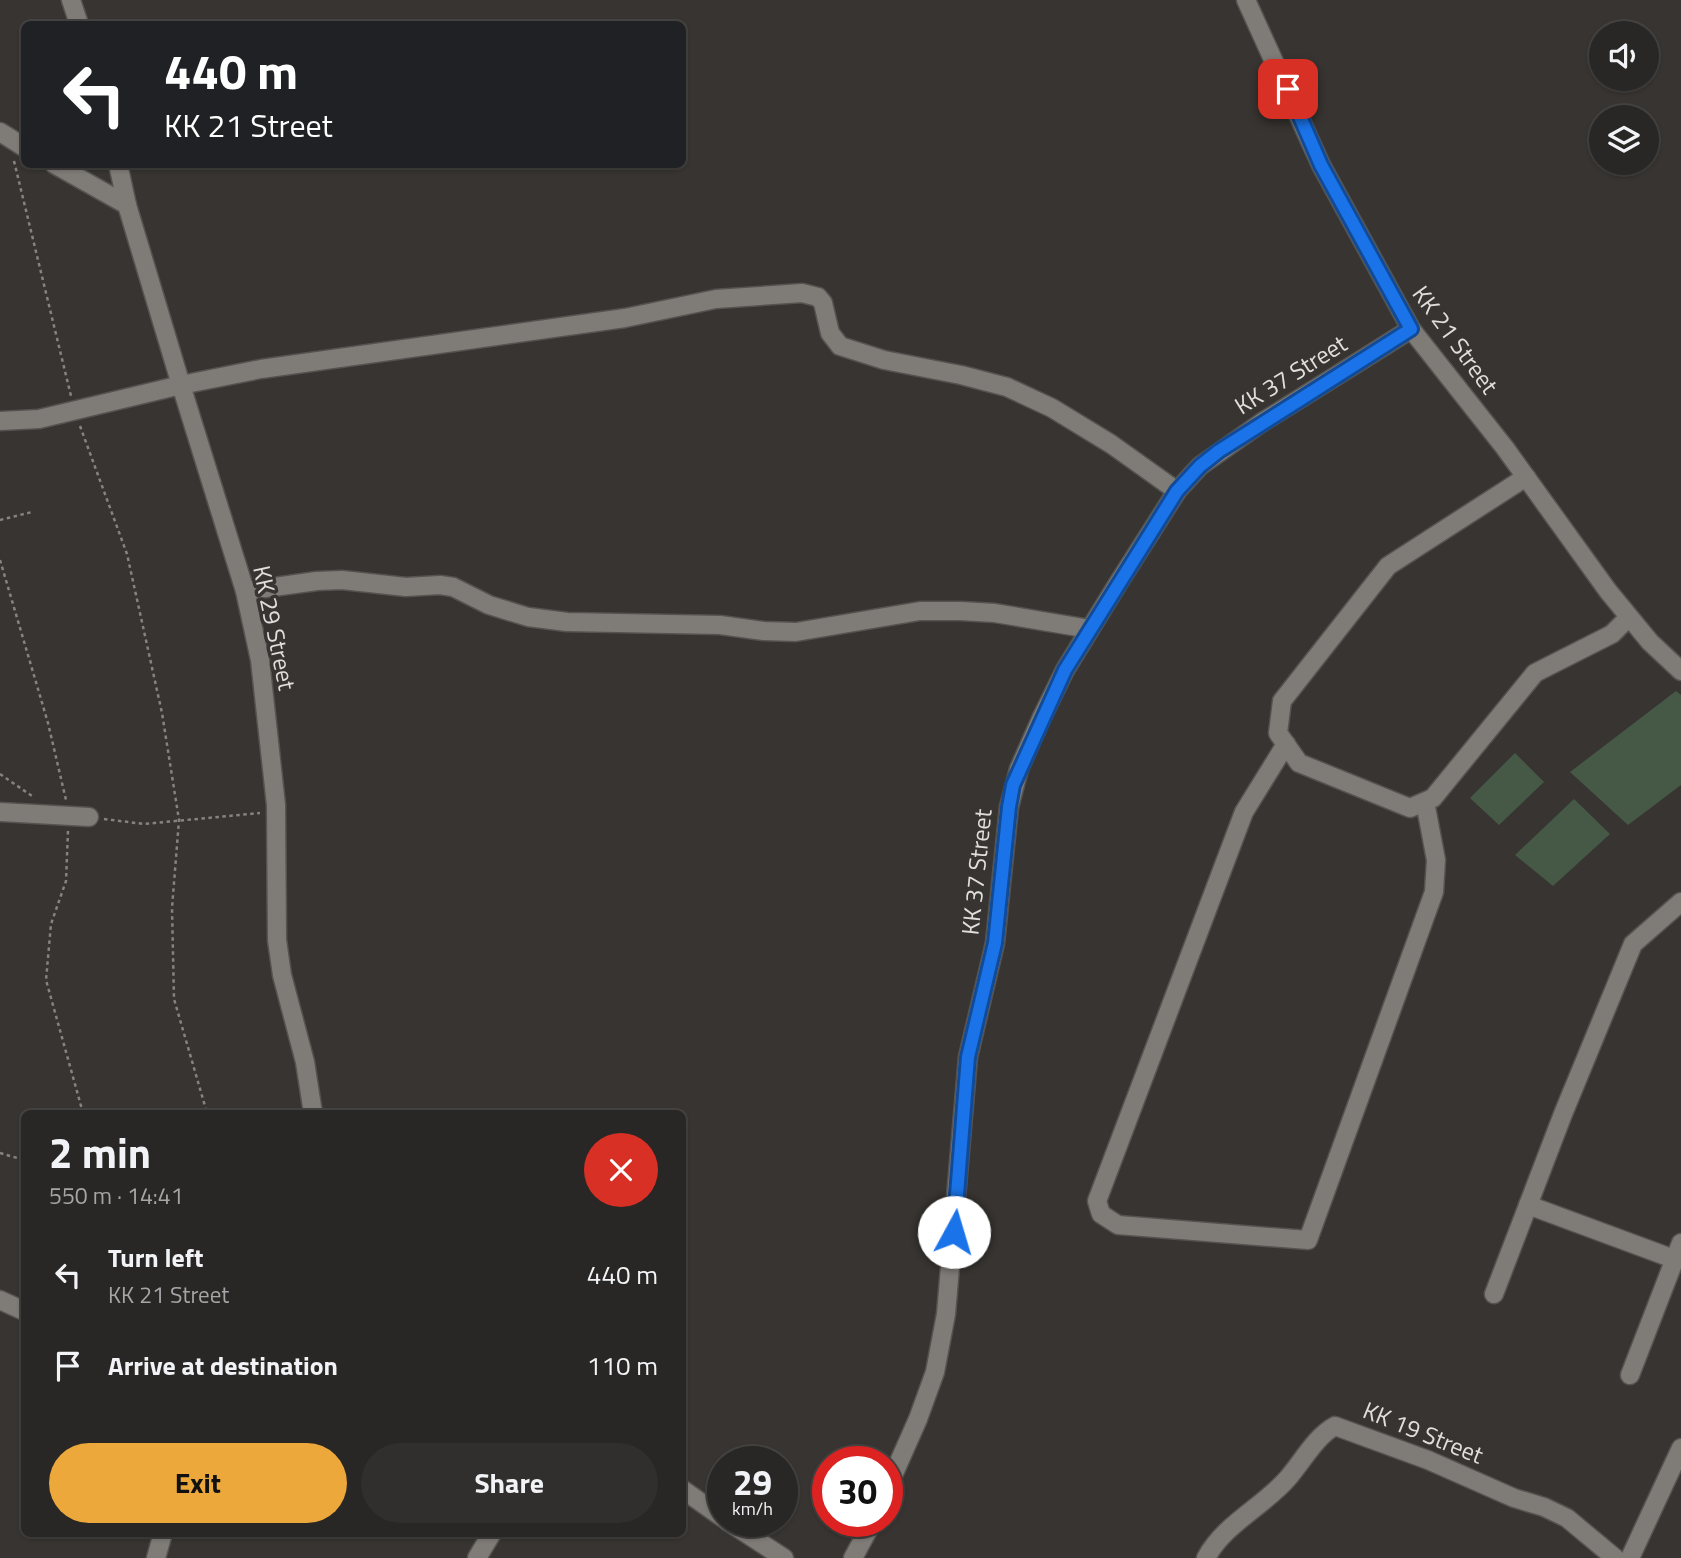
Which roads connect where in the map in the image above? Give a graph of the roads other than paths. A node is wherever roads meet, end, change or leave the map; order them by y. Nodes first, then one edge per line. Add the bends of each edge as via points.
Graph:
1 (71, 0) edge
2 (1265, 0) edge
3 (1250, 7) edge
4 (78, 21) edge
5 (4, 135) edge
6 (21, 145) edge
7 (61, 168) edge
8 (119, 168) edge
9 (127, 205) junction
10 (1411, 329) junction
11 (181, 385) junction
12 (0, 421) edge
13 (1526, 477) junction
14 (1177, 491) junction
15 (244, 591) junction
16 (1629, 617) junction
17 (1090, 629) junction
18 (1681, 671) edge
19 (1286, 744) junction
20 (1425, 802) junction
21 (0, 812) edge
22 (89, 817) road end
23 (1681, 902) edge
24 (312, 1110) edge
25 (1528, 1205) junction
26 (1678, 1251) edge
27 (1494, 1294) dead end
28 (0, 1300) edge
29 (21, 1310) edge
30 (1630, 1375) dead end
31 (1681, 1448) edge
32 (903, 1453) edge
33 (686, 1492) edge
34 (707, 1506) edge
35 (162, 1537) edge
36 (490, 1537) edge
37 (753, 1537) edge
38 (864, 1537) edge
39 (156, 1558) edge
40 (477, 1558) edge
41 (785, 1558) edge
42 (853, 1558) edge
43 (1206, 1558) edge
44 (1615, 1558) edge
45 (1630, 1558) edge

1 - 4 street
2 - 3 street
3 - 10 street, KK 21 Street via 1321,165
5 - 6 street
7 - 9 street
8 - 9 street, KK 29 Street
9 - 11 street, KK 29 Street
10 - 13 street, KK 21 Street
10 - 14 street, KK 37 Street via 1219,451
11 - 12 street via 39,419
11 - 14 street via 353,355 625,318 716,299 810,294 823,303 830,333 841,346 1007,387 1099,436
11 - 15 street, KK 29 Street
13 - 16 street, KK 21 Street
13 - 19 street via 1388,566 1282,701 1278,733
14 - 17 street, KK 37 Street
15 - 17 street via 342,580 406,587 440,585 528,617 764,631 796,632 920,611 995,613
15 - 24 street, KK 29 Street via 260,660 277,812 277,940
16 - 18 street, KK 21 Street
16 - 20 street via 1612,634 1535,673
17 - 32 street, KK 37 Street via 1065,670 1013,785 995,943 968,1057 946,1314 935,1372
19 - 20 street via 1299,763 1410,808
19 - 20 street via 1244,812 1097,1201 1101,1214 1118,1225 1308,1240 1434,892 1436,860
21 - 22 street
23 - 25 street via 1633,944
25 - 26 street
25 - 27 street
26 - 30 street
28 - 29 street
31 - 45 street
33 - 34 street
35 - 39 street
36 - 40 street
37 - 41 street
38 - 42 street
43 - 44 street, KK 19 Street via 1217,1541 1285,1482 1335,1426 1555,1512

